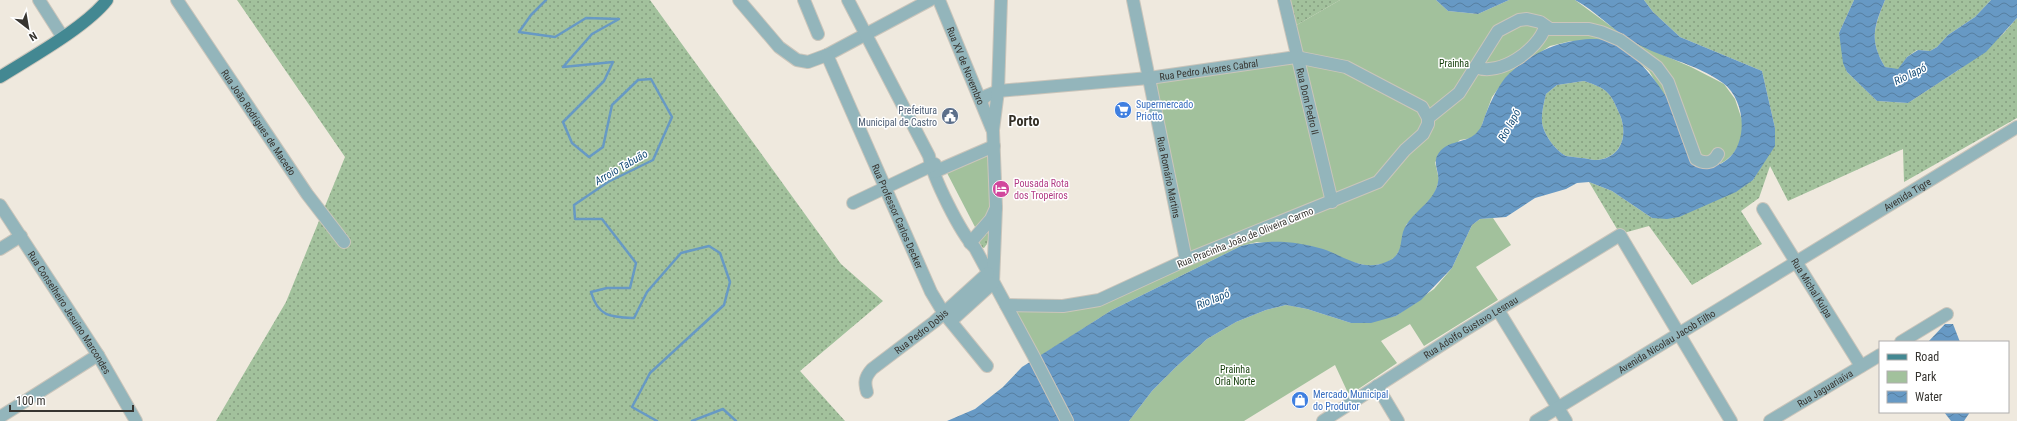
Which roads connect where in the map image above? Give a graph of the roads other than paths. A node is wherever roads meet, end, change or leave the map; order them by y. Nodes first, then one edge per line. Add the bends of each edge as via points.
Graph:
1 (39, 0) edge
2 (177, 0) edge
3 (739, 0) edge
4 (804, 0) edge
5 (848, 0) edge
6 (930, 0) edge
7 (939, 0) edge
8 (1001, 0) edge
9 (1133, 0) edge
10 (1284, 0) edge
11 (108, 1) edge
12 (1545, 27) junction
13 (818, 34) dead end
14 (866, 34) junction
15 (62, 36) junction
16 (827, 55) junction
17 (1296, 57) junction
18 (1476, 68) junction
19 (0, 77) edge
20 (1149, 78) junction
21 (998, 91) junction
22 (987, 107) junction
23 (1428, 118) junction
24 (2017, 127) edge
25 (994, 146) junction
26 (1718, 154) dead end
27 (933, 166) junction
28 (886, 186) junction
29 (1332, 202) junction
30 (853, 203) dead end
31 (0, 205) edge
32 (996, 207) junction
33 (1763, 209) dead end
34 (21, 236) junction
35 (344, 242) dead end
36 (974, 246) junction
37 (0, 249) edge
38 (994, 249) junction
39 (1186, 260) junction
40 (1797, 261) junction
41 (991, 278) junction
42 (1006, 305) junction
43 (1498, 310) junction
44 (1947, 314) dead end
45 (947, 317) junction
46 (1679, 333) junction
47 (1903, 341) edge
48 (98, 355) junction
49 (1879, 356) edge
50 (987, 366) dead end
51 (1861, 366) junction
52 (1377, 386) junction
53 (867, 392) dead end
54 (1558, 408) junction
55 (0, 417) edge
56 (136, 421) edge
57 (1067, 421) edge
58 (1323, 421) edge
59 (1398, 421) edge
60 (1536, 421) edge
61 (1566, 421) edge
62 (1731, 421) edge
63 (1770, 421) edge

1 - 15 street
2 - 35 street, Rua João Rodrigues de Macedo via 307,194
3 - 16 street via 779,47 797,60 808,62
4 - 13 street
5 - 14 street
6 - 14 street
7 - 22 street, Rua XV de Novembro
8 - 21 street
9 - 20 street, Rua Romário Martins
10 - 17 street, Rua Dom Pedro II
11 - 15 main road
12 - 18 street via 1531,48 1513,61 1492,70
12 - 18 street via 1540,22 1527,19 1505,26 1493,36
12 - 26 street via 1601,32 1620,40 1636,51 1657,67 1668,82 1696,159 1702,163 1708,162
14 - 16 street
14 - 27 street
15 - 19 main road
16 - 28 street, Rua Professor Carlos Decker
17 - 20 street, Rua Pedro Alvares Cabral
17 - 23 street, Rua Pedro Alvares Cabral via 1346,67 1411,100 1422,107
17 - 29 street, Rua Dom Pedro II
18 - 23 street via 1459,93
20 - 21 street, Rua Pedro Alvares Cabral
20 - 39 street, Rua Romário Martins
21 - 22 street
22 - 25 street, Rua XV de Novembro
23 - 29 street, Rua Pracinha João de Oliveira Carmo via 1423,134 1405,150 1378,182
24 - 40 street, Avenida Tigre
25 - 27 street
25 - 32 street
27 - 28 street
27 - 36 street
28 - 30 street
28 - 45 street, Rua Professor Carlos Decker via 931,292
29 - 39 street, Rua Pracinha João de Oliveira Carmo
31 - 34 street, Rua Conselheiro Jesuino Marcondes
32 - 36 street
32 - 38 street
33 - 40 street, Rua Michal Kulpa
34 - 37 street
34 - 48 street, Rua Conselheiro Jesuino Marcondes
36 - 38 street via 984,253
36 - 41 street
38 - 41 street
39 - 42 street, Rua Pracinha João de Oliveira Carmo via 1099,300 1063,306
40 - 46 street, Avenida Nicolau Jacob Filho
40 - 51 street, Rua Michal Kulpa
41 - 42 street
41 - 45 street, Rua Pedro Dobis
42 - 57 street
43 - 46 street, Rua Adolfo Gustavo Lesnau via 1620,235
43 - 52 street, Rua Adolfo Gustavo Lesnau
43 - 54 street
44 - 47 street
45 - 50 street, Rua Professor Carlos Decker
45 - 53 street, Rua Pedro Dobis via 929,326 872,369 866,376
46 - 54 street, Avenida Nicolau Jacob Filho
46 - 62 street
48 - 55 street
48 - 56 street, Rua Conselheiro Jesuino Marcondes
49 - 51 street, Rua Jaguariaíva
51 - 63 street, Rua Jaguariaíva
52 - 58 street, Rua Adolfo Gustavo Lesnau
52 - 59 street
54 - 60 street, Avenida Nicolau Jacob Filho
54 - 61 street

